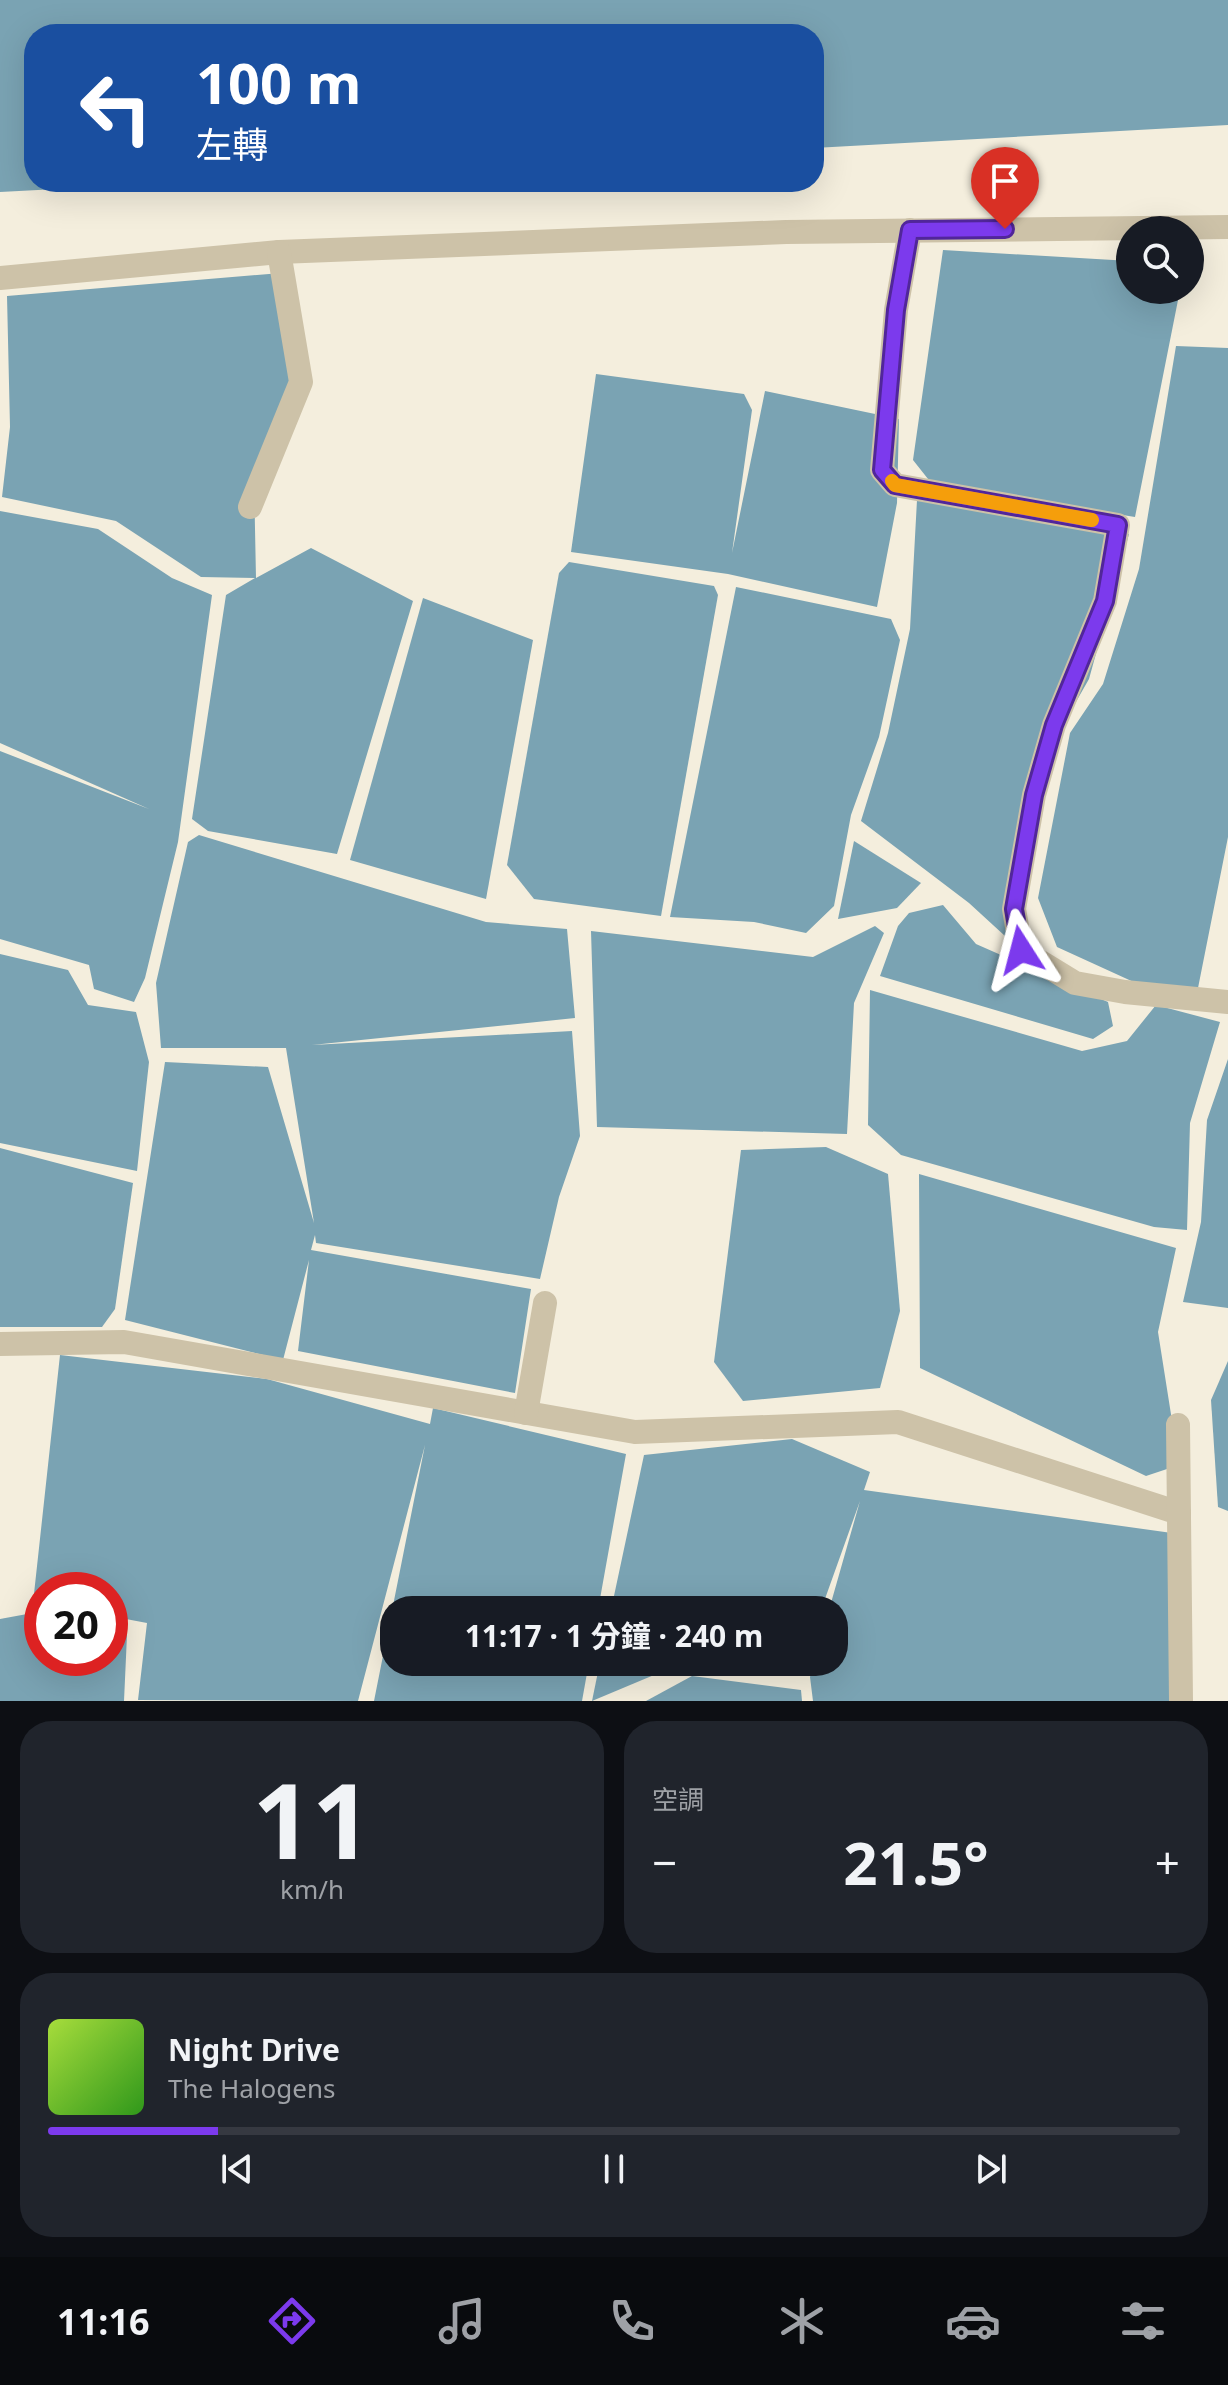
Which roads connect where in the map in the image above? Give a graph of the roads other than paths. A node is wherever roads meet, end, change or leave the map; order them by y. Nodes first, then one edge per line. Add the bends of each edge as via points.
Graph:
1 (1228, 227) edge
2 (910, 230) junction
3 (279, 252) junction
4 (0, 278) edge
5 (250, 507) dead end
6 (1228, 1002) edge
7 (545, 1303) dead end
8 (0, 1344) edge
9 (526, 1413) junction
10 (1178, 1425) dead end
11 (1179, 1513) junction
12 (1181, 1701) edge

1 - 2 lane
2 - 3 lane
2 - 6 lane via 896,310 882,470 895,485 1118,525 1105,601 1054,725 1034,795 1014,909 1021,950 1075,983
3 - 4 lane
3 - 5 lane via 301,382
7 - 9 lane
8 - 9 lane via 124,1342
9 - 11 lane via 635,1432 898,1422
10 - 11 lane
11 - 12 lane

